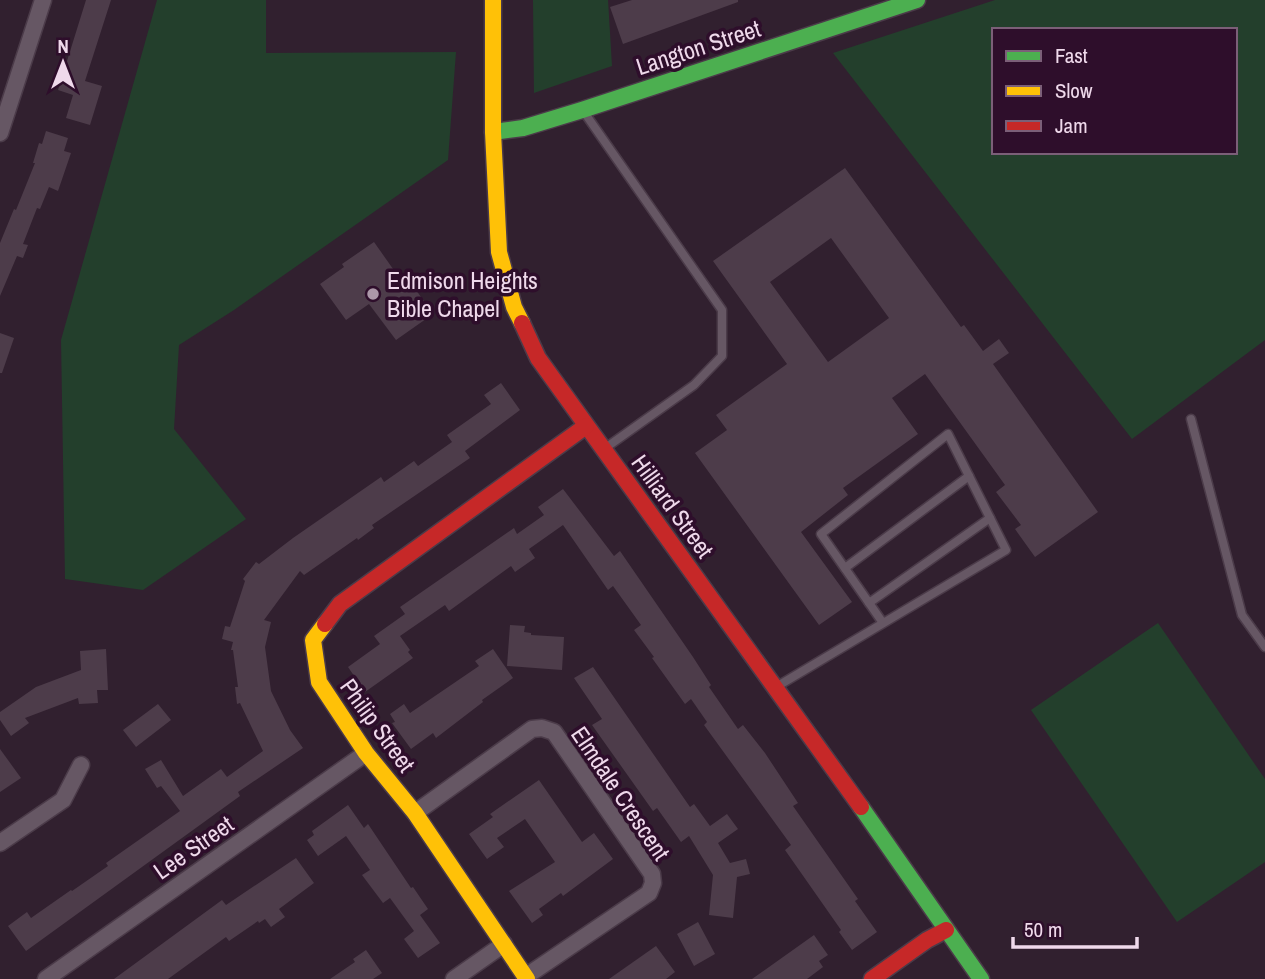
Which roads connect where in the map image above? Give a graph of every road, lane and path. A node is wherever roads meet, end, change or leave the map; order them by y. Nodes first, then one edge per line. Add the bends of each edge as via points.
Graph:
1 (43, 0) edge
2 (493, 0) edge
3 (917, 0) edge
4 (582, 110) junction
5 (493, 132) junction
6 (0, 133) edge
7 (1191, 419) dead end
8 (586, 426) junction
9 (603, 449) junction
10 (969, 476) junction
11 (990, 518) junction
12 (845, 568) junction
13 (869, 603) junction
14 (883, 623) junction
15 (1265, 647) edge
16 (776, 687) junction
17 (366, 753) junction
18 (81, 765) dead end
19 (415, 813) junction
20 (0, 843) edge
21 (946, 930) junction
22 (504, 944) junction
23 (526, 978) edge
24 (46, 979) edge
25 (454, 979) edge
26 (872, 979) edge
27 (981, 979) edge

1 - 6 street
2 - 5 street, Hilliard Street
3 - 4 street, Langton Street
4 - 5 street, Langton Street
4 - 9 lane via 722,310 722,356 694,385
5 - 8 street, Hilliard Street via 499,252 514,307 538,358
7 - 15 lane via 1242,615
8 - 9 street, Hilliard Street
8 - 17 street, Philip Street via 340,604 313,640 320,682
9 - 16 street, Hilliard Street
10 - 11 lane
10 - 12 lane
10 - 12 lane via 948,434 821,534
11 - 13 lane
11 - 14 lane via 1006,550
12 - 13 lane
13 - 14 lane
14 - 16 lane
16 - 21 street, Hilliard Street
17 - 19 street, Philip Street
17 - 24 street, Lee Street
18 - 20 street via 63,800
19 - 22 street, Philip Street
19 - 23 street, Elmdale Crescent via 532,729 542,728 554,732 652,874 649,893
21 - 26 street
21 - 27 street, Hilliard Street
22 - 23 street, Philip Street
22 - 25 street

